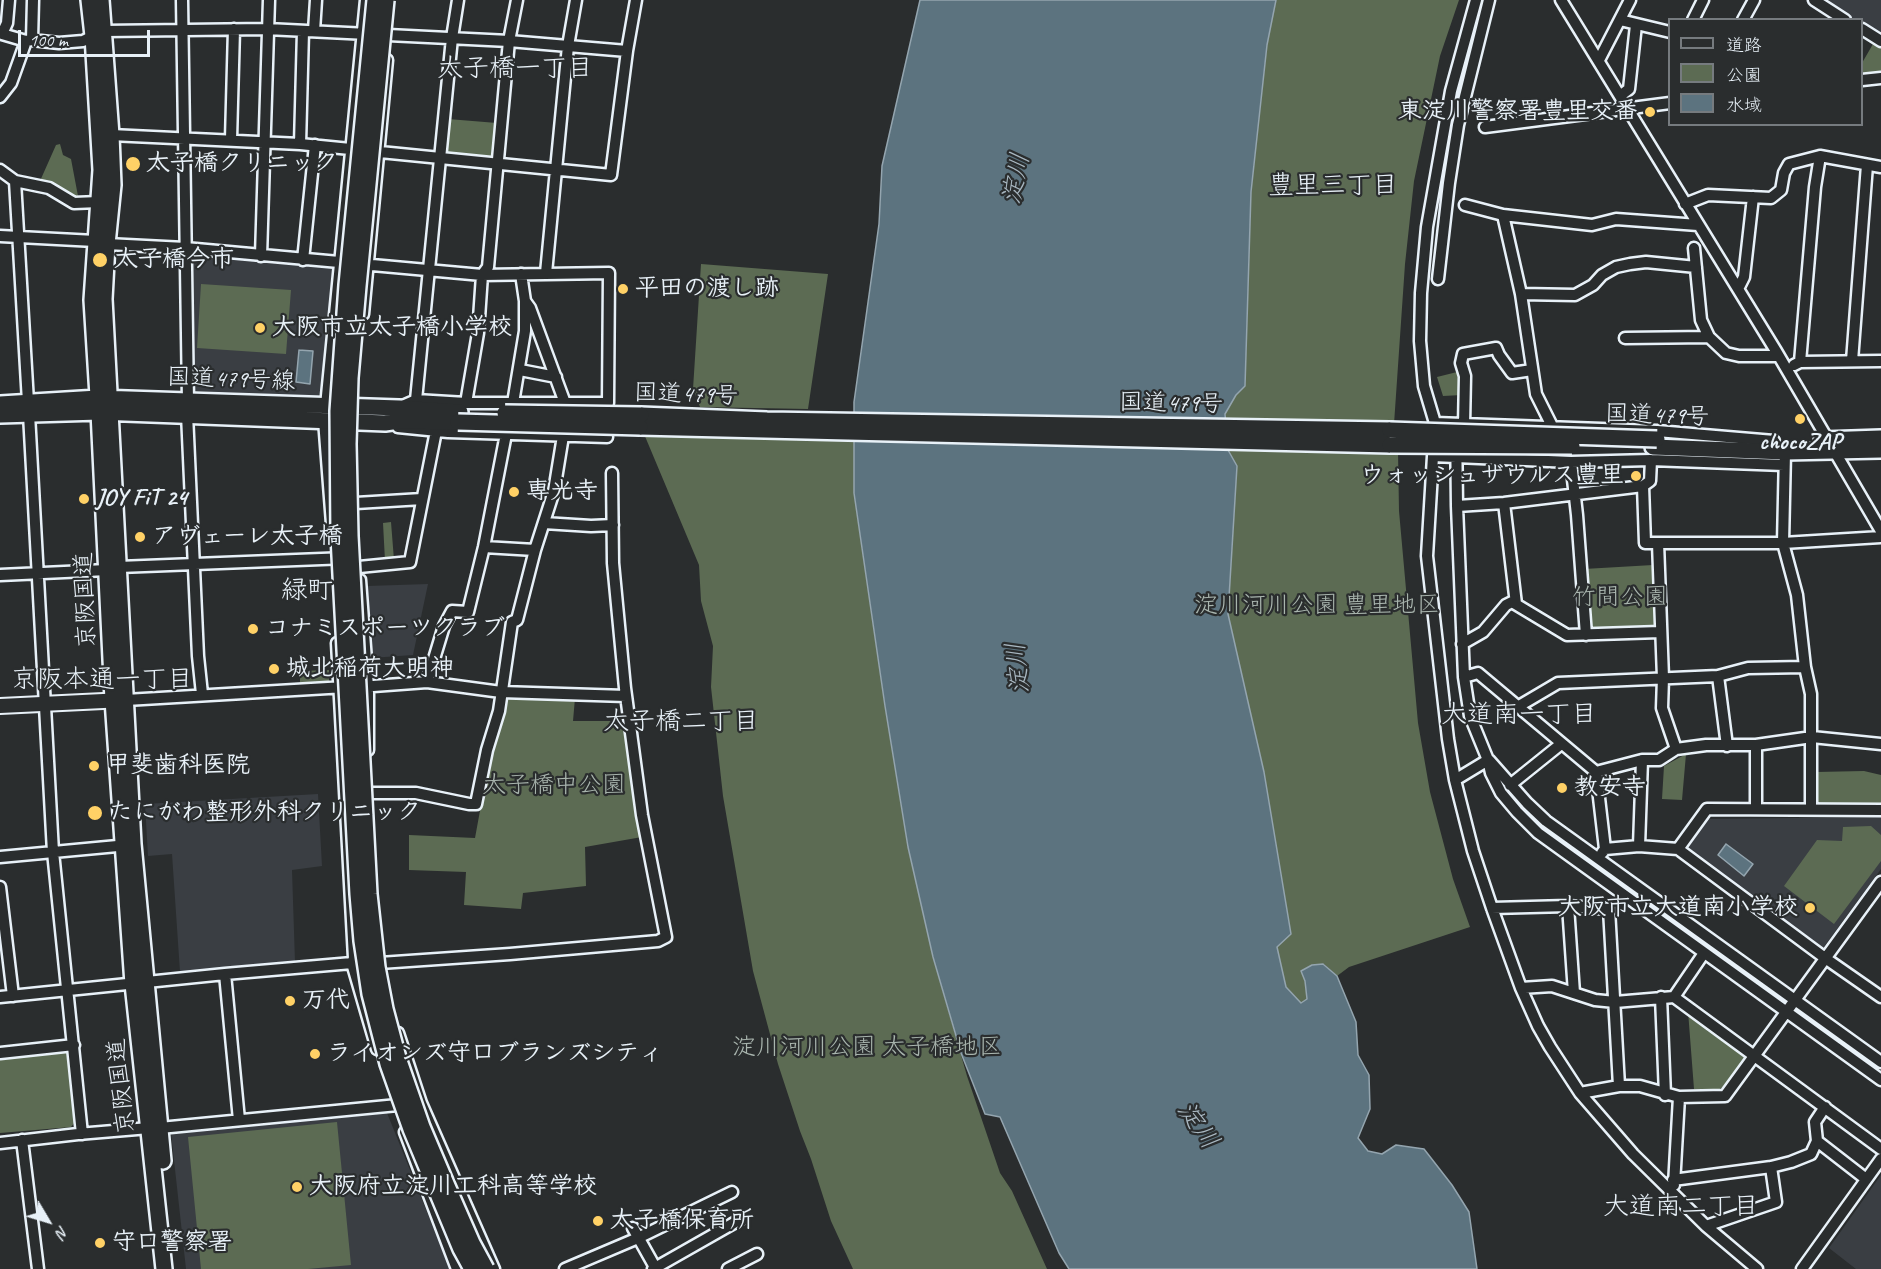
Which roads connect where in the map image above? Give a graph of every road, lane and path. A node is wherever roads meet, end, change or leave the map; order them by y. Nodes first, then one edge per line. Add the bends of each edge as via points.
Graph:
1 (9, 0) edge
2 (33, 0) edge
3 (89, 0) edge
4 (101, 0) edge
5 (182, 0) edge
6 (269, 0) edge
7 (316, 0) edge
8 (366, 0) edge
9 (375, 0) edge
10 (386, 0) edge
11 (393, 0) edge
12 (458, 0) edge
13 (517, 0) edge
14 (576, 0) edge
15 (636, 0) edge
16 (1476, 0) edge
17 (1489, 0) edge
18 (1562, 0) edge
19 (1630, 0) edge
20 (1703, 0) edge
21 (1754, 0) edge
22 (1814, 0) edge
23 (1694, 18) edge
24 (1744, 18) edge
25 (1842, 18) edge
26 (1620, 20) junction
27 (1636, 25) junction
28 (234, 29) junction
29 (267, 29) junction
30 (183, 30) junction
31 (1863, 30) edge
32 (309, 31) junction
33 (364, 32) junction
34 (1668, 32) edge
35 (99, 34) junction
36 (390, 35) junction
37 (452, 38) junction
38 (29, 40) junction
39 (509, 40) junction
40 (1881, 41) edge
41 (568, 46) junction
42 (627, 51) junction
43 (1599, 60) junction
44 (1881, 78) edge
45 (1863, 80) edge
46 (4, 83) edge
47 (1620, 96) junction
48 (0, 97) edge
49 (1668, 104) edge
50 (1628, 109) junction
51 (1485, 127) dead end
52 (111, 135) junction
53 (184, 137) junction
54 (231, 140) junction
55 (264, 141) junction
56 (300, 144) junction
57 (315, 146) junction
58 (351, 149) junction
59 (380, 152) junction
60 (1820, 156) junction
61 (440, 158) junction
62 (498, 163) junction
63 (1867, 165) junction
64 (1881, 166) edge
65 (556, 169) junction
66 (0, 170) edge
67 (15, 181) junction
68 (1753, 197) junction
69 (99, 202) junction
70 (1685, 204) junction
71 (1465, 205) dead end
72 (1503, 215) junction
73 (1698, 225) junction
74 (17, 235) junction
75 (0, 236) edge
76 (101, 242) junction
77 (185, 248) junction
78 (1694, 248) dead end
79 (261, 256) junction
80 (303, 260) junction
81 (340, 263) junction
82 (368, 266) junction
83 (1696, 267) junction
84 (428, 270) junction
85 (546, 273) junction
86 (521, 274) junction
87 (482, 275) junction
88 (1438, 279) dead end
89 (1737, 289) junction
90 (1521, 294) junction
91 (525, 301) junction
92 (1709, 337) junction
93 (1624, 338) dead end
94 (1778, 356) junction
95 (1881, 361) edge
96 (1800, 362) junction
97 (1852, 362) junction
98 (1786, 368) junction
99 (520, 370) junction
100 (1532, 370) junction
101 (556, 377) junction
102 (416, 400) junction
103 (513, 403) junction
104 (565, 403) junction
105 (0, 404) edge
106 (105, 405) junction
107 (29, 408) junction
108 (188, 408) junction
109 (399, 408) junction
110 (461, 412) junction
111 (325, 413) junction
112 (354, 414) junction
113 (0, 415) edge
114 (385, 423) junction
115 (1435, 423) junction
116 (1460, 424) junction
117 (1553, 428) junction
118 (436, 431) junction
119 (506, 434) junction
120 (563, 436) junction
121 (607, 437) dead end
122 (1881, 438) edge
123 (1831, 445) junction
124 (1654, 449) junction
125 (1881, 450) edge
126 (1781, 453) junction
127 (1433, 456) junction
128 (1458, 457) junction
129 (1571, 462) junction
130 (612, 473) dead end
131 (1643, 486) junction
132 (1575, 494) junction
133 (422, 499) junction
134 (1504, 502) junction
135 (356, 503) junction
136 (1457, 506) junction
137 (544, 523) junction
138 (613, 525) junction
139 (1881, 531) edge
140 (1881, 537) edge
141 (1658, 543) junction
142 (1783, 543) junction
143 (484, 548) junction
144 (535, 550) junction
145 (334, 559) junction
146 (358, 562) junction
147 (194, 565) junction
148 (113, 568) junction
149 (38, 573) junction
150 (0, 575) edge
151 (1516, 604) junction
152 (1660, 632) junction
153 (1586, 635) junction
154 (1462, 644) junction
155 (1805, 667) junction
156 (1718, 676) junction
157 (1464, 677) junction
158 (1663, 678) junction
159 (427, 682) junction
160 (339, 687) junction
161 (368, 687) junction
162 (501, 692) junction
163 (202, 694) junction
164 (626, 696) junction
165 (114, 700) junction
166 (46, 704) junction
167 (0, 706) edge
168 (1519, 706) junction
169 (1812, 737) junction
170 (1561, 744) junction
171 (1881, 744) edge
172 (1756, 745) junction
173 (1727, 746) junction
174 (1676, 749) junction
175 (1488, 760) junction
176 (1642, 760) junction
177 (1596, 772) junction
178 (1455, 780) junction
179 (1510, 785) junction
180 (369, 793) junction
181 (1756, 809) junction
182 (1811, 809) junction
183 (1881, 810) edge
184 (128, 845) junction
185 (1639, 846) junction
186 (1605, 849) junction
187 (1678, 849) junction
188 (53, 852) junction
189 (0, 857) edge
190 (1597, 859) junction
191 (1589, 870) junction
192 (1881, 882) edge
193 (0, 887) edge
194 (1568, 906) junction
195 (1492, 908) junction
196 (1704, 953) junction
197 (1825, 958) junction
198 (352, 963) junction
199 (380, 963) junction
200 (225, 974) junction
201 (139, 984) junction
202 (1521, 988) junction
203 (67, 992) junction
204 (1574, 993) junction
205 (13, 996) junction
206 (0, 997) edge
207 (1661, 997) junction
208 (1674, 997) junction
209 (1881, 997) edge
210 (1795, 1000) junction
211 (1615, 1002) junction
212 (1786, 1011) junction
213 (74, 1045) junction
214 (0, 1053) edge
215 (1755, 1054) junction
216 (1881, 1062) edge
217 (1881, 1080) edge
218 (1619, 1086) junction
219 (1580, 1093) junction
220 (1665, 1095) junction
221 (1679, 1097) junction
222 (421, 1103) junction
223 (396, 1105) junction
224 (1825, 1107) junction
225 (239, 1120) junction
226 (155, 1128) junction
227 (82, 1134) junction
228 (22, 1140) junction
229 (1817, 1141) junction
230 (0, 1143) edge
231 (1881, 1149) edge
232 (1881, 1159) edge
233 (1771, 1167) junction
234 (1866, 1179) junction
235 (1673, 1180) junction
236 (732, 1192) dead end
237 (1675, 1197) junction
238 (741, 1219) dead end
239 (1706, 1226) junction
240 (635, 1233) junction
241 (757, 1254) dead end
242 (571, 1268) edge
243 (38, 1269) edge
244 (164, 1269) edge
245 (174, 1269) edge
246 (458, 1269) edge
247 (472, 1269) edge
248 (486, 1269) edge
249 (494, 1269) edge
250 (654, 1269) edge
251 (728, 1269) edge
252 (1757, 1269) edge
253 (1802, 1269) edge

1 - 38 street via 2,34
2 - 38 street
3 - 35 highway, 京阪国道
4 - 35 highway, 京阪国道
5 - 30 street
6 - 29 street
7 - 32 street
8 - 33 street
9 - 247 highway, bridge via 338,411 339,537 358,894 370,994 388,1064 411,1129
10 - 248 highway, bridge via 350,378 348,444 369,894 377,966 398,1058 422,1127
11 - 36 street
12 - 37 street
13 - 39 street
14 - 41 street
15 - 42 street
16 - 115 street via 1451,91 1427,227 1420,341 1424,386
17 - 88 street via 1458,125
18 - 43 street
19 - 26 street
20 - 23 street
21 - 24 street
22 - 25 street
26 - 27 street
26 - 43 street
27 - 34 street
27 - 47 street via 1629,89
28 - 29 street
28 - 30 street
28 - 54 street
29 - 32 street
29 - 55 street
30 - 35 street
30 - 53 street
31 - 40 street
32 - 33 street
32 - 56 street
33 - 36 street
33 - 58 street
35 - 38 street via 83,41
35 - 52 highway, 京阪国道
35 - 69 highway, 京阪国道
36 - 37 street
36 - 59 street
37 - 39 street
37 - 61 street
38 - 46 street
39 - 41 street
39 - 62 street
41 - 42 street
41 - 65 street
42 - 65 street via 611,175
43 - 47 street
44 - 45 street
46 - 48 street
47 - 50 street
49 - 50 street
50 - 51 street
50 - 70 street
52 - 53 street
52 - 76 highway, 京阪国道 via 113,185
53 - 54 street
53 - 77 street
54 - 55 street
55 - 56 street
55 - 79 street
56 - 57 street
57 - 58 street
57 - 80 street
58 - 59 street
58 - 81 street
59 - 61 street
59 - 82 street
60 - 63 street
60 - 68 street via 1789,164 1781,190 1771,198
60 - 96 street
61 - 62 street
61 - 84 street
62 - 65 street
62 - 87 street via 488,267
63 - 64 street
63 - 97 street
65 - 85 street
66 - 67 street
67 - 69 street via 49,188 74,203
67 - 74 street
68 - 70 street via 1708,195
68 - 89 street via 1744,277
69 - 76 highway, 京阪国道
70 - 73 street
71 - 72 street
72 - 73 street via 1592,225 1617,219
72 - 90 street
73 - 89 street
74 - 75 street
74 - 76 street
74 - 107 street
76 - 77 street
76 - 106 highway, 京阪国道 via 92,300
77 - 79 street
77 - 108 street
78 - 83 street
79 - 80 street
80 - 81 street
81 - 82 street
81 - 111 street
82 - 84 street
82 - 112 street
83 - 90 street via 1630,264 1616,267 1575,295
83 - 92 street via 1701,320
84 - 87 street
84 - 102 street
85 - 86 street
85 - 104 street via 609,273 608,403
86 - 87 street
86 - 91 street
87 - 110 street via 478,333
89 - 94 street
90 - 100 street
91 - 99 street
91 - 101 street
92 - 93 street
92 - 94 street via 1726,353
94 - 98 street
95 - 97 street
96 - 97 street
96 - 98 street
98 - 123 street
99 - 101 street
99 - 103 street
100 - 116 street via 1512,373 1496,348 1462,354 1465,376
100 - 117 street via 1536,394
101 - 104 street
102 - 109 street
102 - 110 street
103 - 104 street
103 - 110 street
105 - 107 highway, 国道479号線
106 - 107 highway, 国道479号線
106 - 108 highway, 国道479号線
106 - 148 highway, 京阪国道
107 - 113 highway, 国道479号線
107 - 149 street
108 - 111 highway, 国道479号線
108 - 147 street
109 - 110 highway, 国道479号線
109 - 112 highway, 国道479号線
110 - 114 highway, 国道479号線
110 - 124 highway, 国道479号, bridge via 1390,445
111 - 112 highway, 国道479号線
111 - 145 street
112 - 114 highway, 国道479号線
112 - 135 street
114 - 118 street
115 - 116 street
115 - 127 street
116 - 117 street
116 - 128 street
117 - 126 street via 1657,431
118 - 119 street
118 - 133 street
119 - 120 street
119 - 143 street
120 - 121 street
120 - 137 street
122 - 123 highway
123 - 125 highway
123 - 126 highway
123 - 139 street
124 - 126 highway, 国道479号
124 - 126 street
124 - 129 street
124 - 131 street via 1650,481
126 - 142 street
127 - 128 street
127 - 178 street via 1427,556
128 - 129 street
128 - 136 street
129 - 132 street
130 - 138 street
131 - 132 street
131 - 141 street via 1645,543
132 - 134 street
132 - 153 street
133 - 135 street
133 - 146 street via 410,562
134 - 136 street
134 - 151 street
135 - 146 street
136 - 154 street
137 - 138 street
137 - 144 street
138 - 164 street
140 - 142 street
141 - 142 street
141 - 152 street
142 - 155 street via 1797,595
143 - 144 street
143 - 159 street via 468,612 452,610
144 - 162 street via 517,620 512,622
145 - 146 street
145 - 147 street
145 - 160 street
146 - 161 street
147 - 148 street
147 - 163 street
148 - 149 street
148 - 165 highway, 京阪国道
149 - 150 street
149 - 166 street
151 - 153 street via 1568,635
151 - 154 street via 1506,605 1483,632
152 - 153 street
152 - 158 street
154 - 157 street
155 - 156 street via 1748,668
155 - 169 street via 1811,694
156 - 158 street
156 - 173 street
157 - 168 street via 1478,673
157 - 175 street via 1470,716
158 - 168 street via 1558,683
158 - 174 street via 1662,708
159 - 161 street
159 - 162 street
160 - 161 street
160 - 163 street
160 - 198 street
161 - 180 street
162 - 164 street
162 - 180 street via 476,804 417,793
163 - 165 street
164 - 199 street via 646,838 666,938
165 - 166 main road
165 - 184 highway, 京阪国道
166 - 167 main road
166 - 188 street
168 - 170 street
169 - 171 street
169 - 172 street
169 - 182 street
170 - 177 street
170 - 179 street
172 - 173 street
172 - 181 street
173 - 174 street
174 - 176 street via 1659,760
175 - 178 street
175 - 179 street
175 - 191 street via 1501,793 1516,812
176 - 177 street
176 - 185 street
177 - 186 street
178 - 195 street
179 - 190 street via 1546,821
180 - 199 street
181 - 182 street
181 - 187 street via 1707,810
182 - 183 street
184 - 188 street
184 - 201 highway, 京阪国道
185 - 186 street
185 - 187 street
186 - 190 street
187 - 197 street
188 - 189 street
188 - 203 street
190 - 191 street
190 - 210 street
191 - 196 street
192 - 197 street
193 - 205 street
194 - 195 street
194 - 204 street
194 - 211 street via 1609,909
195 - 202 street
196 - 208 street
196 - 212 street
197 - 209 street
197 - 210 street
198 - 199 street
198 - 200 street
198 - 223 street
199 - 222 street via 387,998
200 - 201 street
200 - 225 street
201 - 203 street
201 - 226 highway, 京阪国道
202 - 204 street via 1552,986
202 - 219 street via 1538,1026
203 - 205 street
203 - 213 street
204 - 211 street
205 - 206 street
207 - 208 street
207 - 211 street
207 - 220 street
208 - 215 street
210 - 212 street
210 - 216 street
211 - 218 street
212 - 215 street
212 - 217 street
213 - 214 street
213 - 227 street
215 - 221 street via 1725,1096
215 - 224 street
218 - 219 street
218 - 220 street via 1640,1086
219 - 237 street
220 - 221 street
221 - 235 street
222 - 223 street
222 - 249 street
223 - 225 street
223 - 246 street
224 - 229 street via 1815,1122
224 - 231 street
225 - 226 street
226 - 227 street
226 - 244 highway, 京阪国道
226 - 245 highway, 京阪国道
227 - 228 street
228 - 230 street
228 - 243 street
229 - 233 street via 1811,1154
229 - 234 street
232 - 234 street
233 - 235 street
233 - 239 street via 1776,1202
234 - 253 street
235 - 237 street
236 - 240 street
237 - 239 street
238 - 250 street
239 - 252 street
240 - 242 street
240 - 250 street
241 - 251 street

